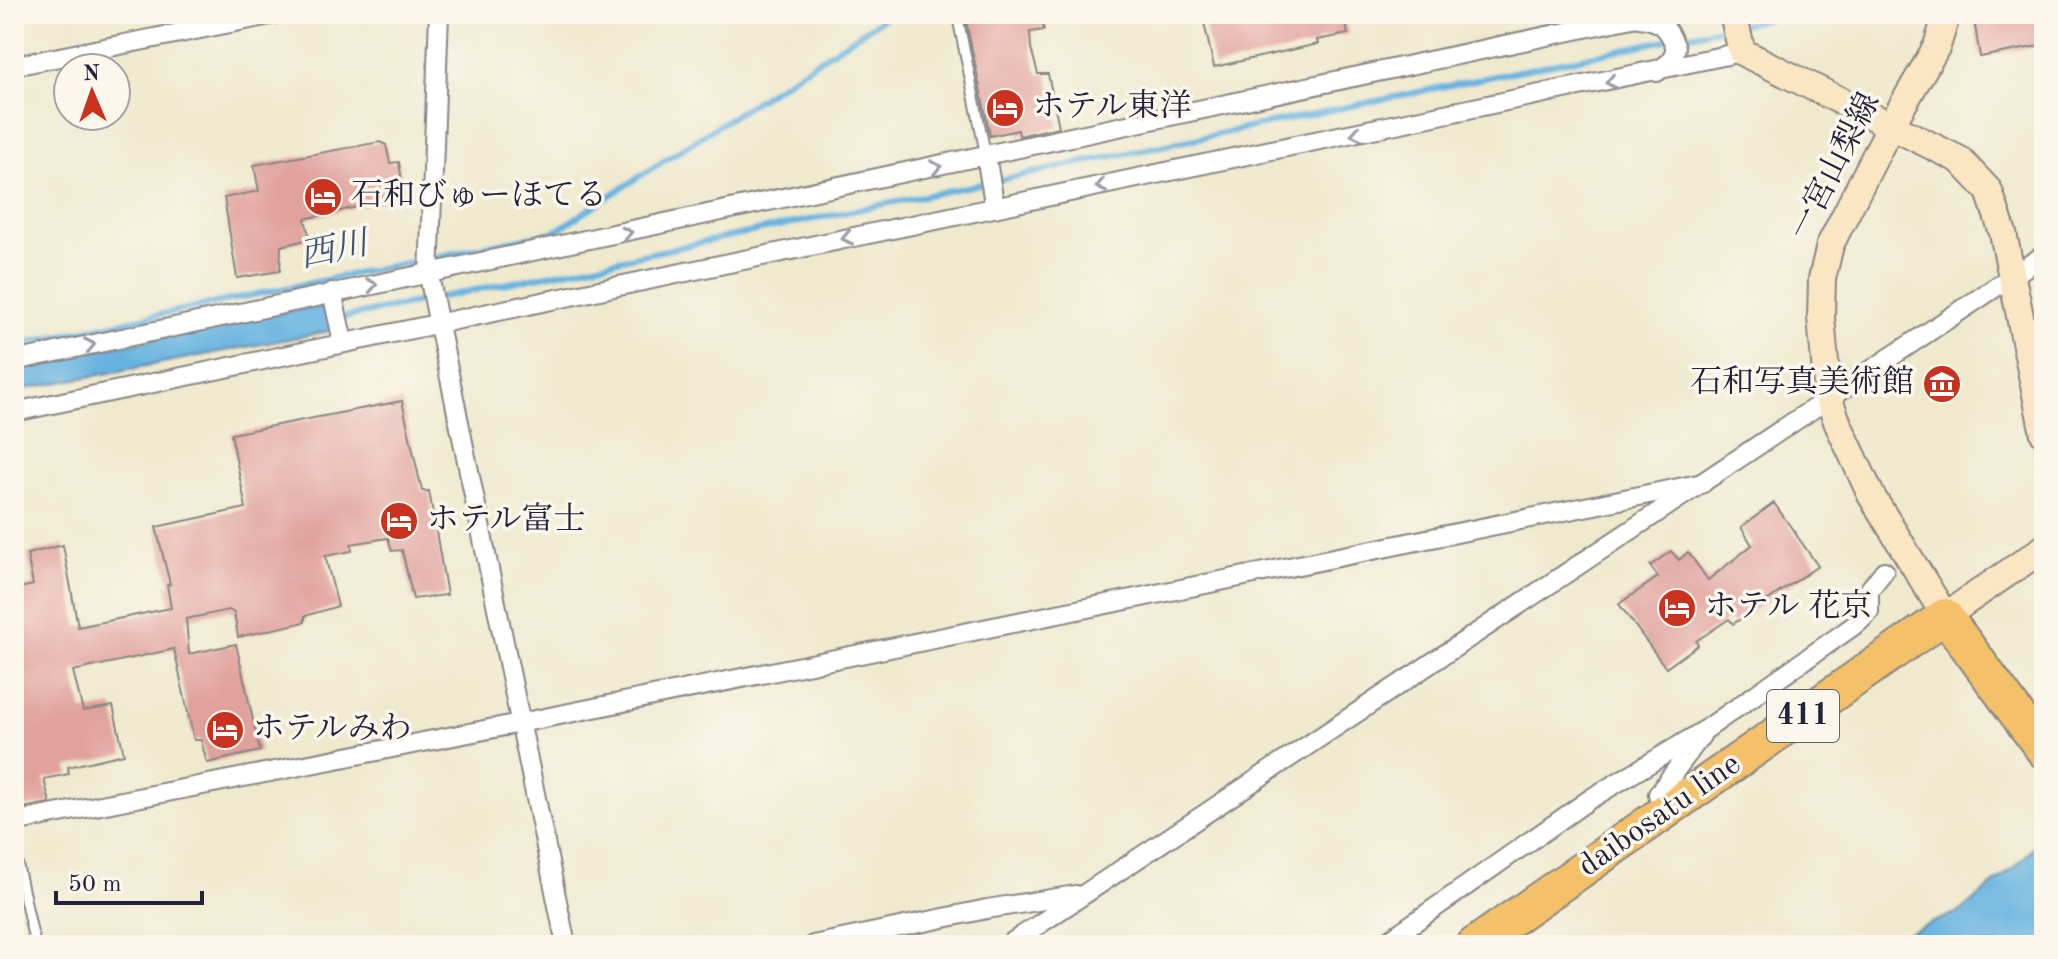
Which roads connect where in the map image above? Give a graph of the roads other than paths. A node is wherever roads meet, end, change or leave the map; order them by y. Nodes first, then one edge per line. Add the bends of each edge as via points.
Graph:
1 (275, 14) edge
2 (439, 14) edge
3 (957, 14) edge
4 (1947, 14) edge
5 (1644, 16) edge
6 (1738, 34) edge
7 (14, 66) edge
8 (1656, 73) junction
9 (1890, 127) junction
10 (986, 156) junction
11 (995, 208) junction
12 (2044, 255) edge
13 (430, 274) junction
14 (2010, 276) junction
15 (334, 297) junction
16 (437, 316) junction
17 (342, 336) junction
18 (14, 361) edge
19 (1828, 397) junction
20 (14, 412) edge
21 (2044, 434) edge
22 (1703, 483) junction
23 (2044, 548) edge
24 (1884, 571) dead end
25 (1945, 616) junction
26 (520, 723) junction
27 (1705, 730) junction
28 (2044, 751) edge
29 (1662, 815) junction
30 (14, 822) edge
31 (14, 848) edge
32 (1083, 894) junction
33 (35, 945) edge
34 (566, 945) edge
35 (813, 945) edge
36 (1008, 945) edge
37 (1382, 945) edge
38 (1474, 945) edge

1 - 7 street
2 - 13 street
3 - 10 lane
4 - 9 main road, 一宮山梨線 via 1937,46
5 - 8 street via 1670,31 1676,48 1671,61
5 - 10 street
6 - 8 street
6 - 9 main road
8 -> 11 street
9 - 14 main road via 1960,160 1989,191
9 - 19 main road, 一宮山梨線 via 1824,261 1821,317
10 - 11 street
13 -> 10 street
11 -> 16 street
12 - 14 street
15 -> 13 street
13 - 16 street
14 - 19 street
14 - 21 main road
15 - 17 street
18 -> 15 street
16 - 17 street
16 - 26 street
17 - 20 street
19 - 22 street
19 - 25 main road, 一宮山梨線 via 1871,495
22 - 26 street
22 - 32 street
23 - 25 main road
24 - 27 street via 1869,590 1869,612 1859,622
25 - 28 highway
25 - 29 highway, daibosatu line / 411
26 - 30 street
26 - 34 street
27 - 29 street via 1658,794
27 - 37 street via 1590,799
29 - 38 highway, daibosatu line / 411
31 - 33 lane
32 - 35 street
32 - 36 street

